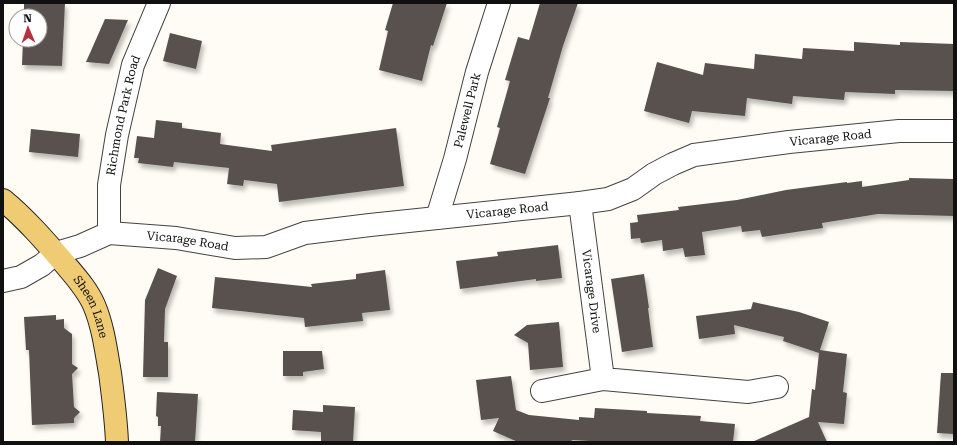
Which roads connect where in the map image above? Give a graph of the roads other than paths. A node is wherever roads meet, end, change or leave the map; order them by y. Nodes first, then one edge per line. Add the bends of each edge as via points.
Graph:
1 (159, 3) edge
2 (499, 3) edge
3 (954, 131) edge
4 (3, 200) edge
5 (580, 203) junction
6 (437, 218) junction
7 (109, 233) junction
8 (56, 253) junction
9 (3, 281) edge
10 (603, 379) junction
11 (777, 387) dead end
12 (542, 391) dead end
13 (117, 442) edge

1 - 7 street, Richmond Park Road via 133,65 117,135 109,186
2 - 6 street, Palewell Park via 477,72
3 - 5 street, Vicarage Road via 899,131 694,155 654,174 633,189 608,199
4 - 8 main road, Sheen Lane via 22,216
5 - 6 street, Vicarage Road
5 - 10 street, Vicarage Drive
6 - 7 street, Vicarage Road via 305,233 266,247 235,248 176,238
7 - 8 street, Vicarage Road
8 - 9 street via 21,277
8 - 13 main road, Sheen Lane via 85,289 102,327 116,413
10 - 11 street via 748,392
10 - 12 street

